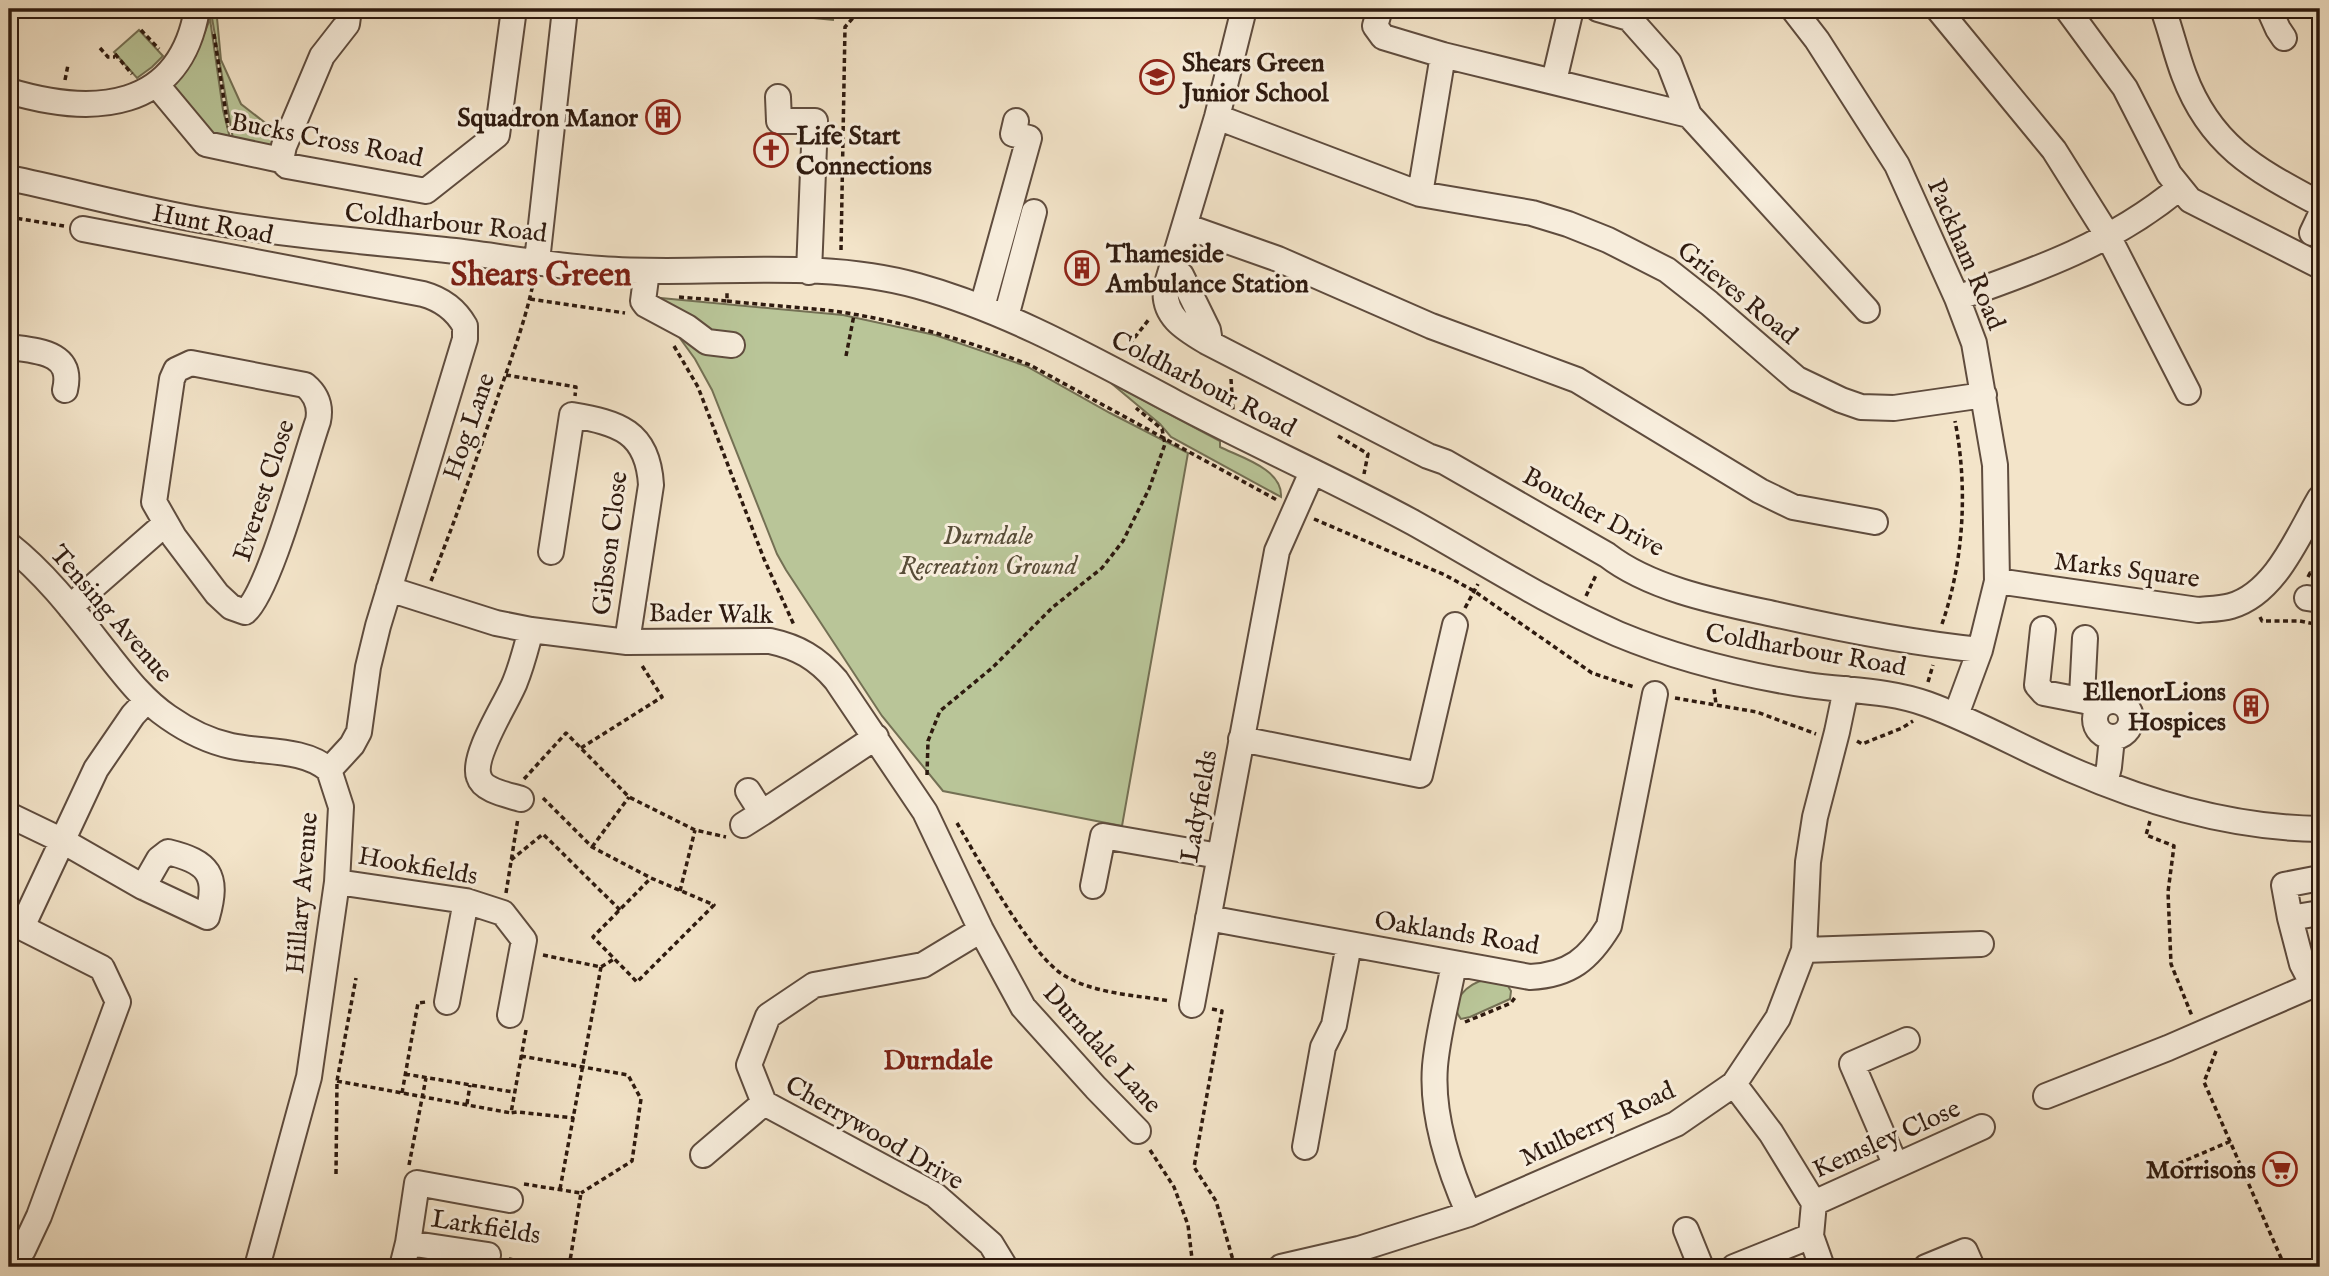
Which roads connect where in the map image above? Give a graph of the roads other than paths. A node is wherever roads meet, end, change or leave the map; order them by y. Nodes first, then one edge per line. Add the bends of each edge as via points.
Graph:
1 (197, 9) edge
2 (349, 9) edge
3 (514, 9) edge
4 (565, 9) edge
5 (1244, 9) edge
6 (1380, 9) edge
7 (1571, 9) edge
8 (1598, 9) edge
9 (1793, 9) edge
10 (1938, 9) edge
11 (2067, 9) edge
12 (2163, 9) edge
13 (2269, 9) edge
14 (2284, 38) dead end
15 (1443, 55) junction
16 (1554, 81) junction
17 (147, 82) junction
18 (9, 91) edge
19 (778, 97) dead end
20 (1689, 115) junction
21 (1217, 117) junction
22 (1016, 121) dead end
23 (281, 160) junction
24 (9, 178) edge
25 (2179, 188) junction
26 (1420, 194) junction
27 (2320, 204) edge
28 (1034, 212) dead end
29 (1185, 226) junction
30 (83, 229) road end
31 (2108, 236) junction
32 (335, 240) junction
33 (537, 261) junction
34 (2320, 266) edge
35 (809, 272) junction
36 (332, 276) junction
37 (641, 293) junction
38 (1957, 298) junction
39 (982, 307) junction
40 (1867, 310) dead end
41 (1006, 317) junction
42 (732, 345) dead end
43 (9, 348) edge
44 (65, 390) dead end
45 (2188, 392) dead end
46 (1984, 395) junction
47 (1312, 472) junction
48 (2320, 498) edge
49 (1875, 522) dead end
50 (166, 523) junction
51 (9, 545) edge
52 (551, 552) dead end
53 (1997, 581) junction
54 (389, 589) junction
55 (70, 607) junction
56 (1455, 625) road end
57 (2043, 629) dead end
58 (531, 631) junction
59 (2085, 638) dead end
60 (627, 642) junction
61 (1980, 650) junction
62 (806, 652) joint
63 (1846, 689) junction
64 (147, 700) junction
65 (1668, 700) road end
66 (2093, 704) junction
67 (1956, 715) junction
68 (876, 737) junction
69 (1241, 739) junction
70 (329, 770) junction
71 (2105, 783) junction
72 (748, 791) dead end
73 (524, 797) road end
74 (9, 815) edge
75 (2320, 829) edge
76 (61, 840) junction
77 (1219, 856) junction
78 (2320, 878) edge
79 (337, 882) junction
80 (1093, 886) dead end
81 (143, 887) dead end
82 (466, 901) junction
83 (2320, 913) edge
84 (1208, 918) junction
85 (2290, 918) junction
86 (15, 924) edge
87 (981, 930) junction
88 (1349, 944) junction
89 (1981, 944) dead end
90 (1804, 950) junction
91 (1454, 964) junction
92 (2317, 983) edge
93 (447, 1002) road end
94 (1192, 1005) road end
95 (510, 1015) road end
96 (1907, 1040) dead end
97 (1734, 1084) junction
98 (2046, 1096) dead end
99 (764, 1103) junction
100 (1982, 1127) dead end
101 (1138, 1131) road end
102 (1305, 1147) dead end
103 (703, 1155) dead end
104 (1896, 1166) junction
105 (510, 1200) dead end
106 (1814, 1203) junction
107 (1469, 1214) junction
108 (1686, 1230) dead end
109 (1811, 1236) junction
110 (408, 1243) junction
111 (488, 1255) road end
112 (1363, 1258) edge
113 (9, 1267) edge
114 (257, 1267) edge
115 (402, 1267) edge
116 (1005, 1267) edge
117 (1281, 1267) edge
118 (1701, 1267) edge
119 (1734, 1267) edge
120 (1822, 1267) edge
121 (1926, 1267) edge
122 (1972, 1267) edge

1 - 17 street via 182,55
2 - 23 street via 347,24 322,56
3 - 23 street, Bucks Cross Road via 497,135 426,191 287,166
4 - 33 street
5 - 21 street
6 - 15 street via 1375,26 1383,37
7 - 16 street
8 - 20 street via 1629,18 1669,63
9 - 38 street, Packham Road via 1897,165
10 - 31 street via 2054,150
11 - 25 street via 2125,88
12 - 27 street via 2190,90 2227,145 2261,172
13 - 14 street
15 - 16 street
15 - 26 street
16 - 20 street
17 - 18 street via 121,102 93,105
17 - 23 street, Bucks Cross Road via 206,144
19 - 35 street via 779,121 814,121
20 - 40 street
21 - 26 street, Grieves Road
21 - 29 street
22 - 39 street via 1013,134 1029,138
24 - 32 street, Coldharbour Road via 209,222
25 - 31 street via 2150,212
25 - 34 street via 2196,205
26 - 46 street, Grieves Road via 1545,217 1648,259 1692,289 1790,373 1829,396 1877,408
28 - 41 street
29 - 49 street via 1577,380 1793,507
29 - 61 street, Boucher Drive via 1172,269 1181,275 1203,320 1207,342 1445,462 1619,564 1693,596 1880,638
30 - 36 street, Hunt Road
31 - 38 street via 2038,270
31 - 45 street
32 - 33 street, Coldharbour Road
32 - 36 street
33 - 37 street, Coldharbour Road via 600,269
35 - 37 street, Coldharbour Road via 728,269
35 - 39 street, Coldharbour Road via 883,278
36 - 54 street, Hunt Road via 423,294 441,301 465,326
37 - 42 street via 646,305 707,342
38 - 46 street, Packham Road via 1974,343
39 - 41 street, Coldharbour Road
41 - 47 street, Coldharbour Road
43 - 44 street via 53,355 64,366
46 - 53 street, Packham Road via 1995,465
47 - 63 street, Coldharbour Road via 1573,612 1655,648 1746,673
47 - 69 street, Ladyfields via 1277,551
48 - 53 street, Marks Square via 2273,578 2231,606 2198,610
50 - 50 street, Everest Close via 154,498 176,370 193,364 310,389 319,406 318,421 266,578 247,611 238,611 223,600
50 - 55 street
51 - 55 street, Tensing Avenue
52 - 60 street, Gibson Close via 572,415 608,421 639,444 649,464 650,485
53 - 61 street, Packham Road
54 - 58 street, Bader Walk
54 - 70 street via 370,657 359,732
55 - 64 street, Tensing Avenue
56 - 69 street via 1420,775
57 - 66 street via 2040,690
58 - 60 street, Bader Walk
58 - 73 street via 514,686 485,742 477,774 491,789
59 - 66 street via 2082,696
60 - 62 street, Bader Walk via 770,641
61 - 67 street, Packham Road
62 - 68 street, Durndale Lane via 836,680
63 - 67 street, Coldharbour Road via 1900,695
63 - 90 street, Mulberry Road via 1815,817
64 - 70 street, Tensing Avenue via 207,739 303,757
64 - 76 street via 106,752
65 - 91 street, Oaklands Road via 1609,926 1596,948 1582,961 1547,976
66 - 71 street via 2117,701 2130,713 2128,730 2112,738
67 - 71 street, Coldharbour Road
68 - 72 street via 752,819
68 - 87 street, Durndale Lane via 925,813
69 - 77 street, Ladyfields
70 - 79 street, Hillary Avenue via 341,807
71 - 75 street, Coldharbour Road via 2225,819
74 - 76 street
76 - 81 street
76 - 86 street
77 - 80 street via 1103,836
77 - 84 street, Ladyfields
78 - 85 street via 2284,885
79 - 82 street, Hookfields
79 - 114 street, Hillary Avenue via 309,1077
82 - 93 street
82 - 95 street, Hookfields via 503,913 524,940
83 - 85 street
84 - 88 street, Oaklands Road
84 - 94 street, Ladyfields
85 - 92 street via 2302,964
86 - 113 street via 102,968 118,1002 39,1216
87 - 99 street, Cherrywood Drive via 923,965 814,985 768,1016 749,1065
87 - 101 street, Durndale Lane via 1023,1007
88 - 91 street, Oaklands Road
88 - 102 street via 1334,1025 1323,1047
89 - 90 street
90 - 97 street, Mulberry Road via 1778,1018
91 - 107 street via 1434,1084 1442,1138
92 - 98 street via 2209,1038 2168,1048
96 - 104 street via 1852,1064
97 - 106 street, Kemsley Close
97 - 107 street, Mulberry Road via 1676,1124
99 - 103 street
99 - 116 street, Cherrywood Drive via 935,1195 991,1244
100 - 104 street, Kemsley Close
104 - 106 street, Kemsley Close
105 - 110 street, Larkfields via 417,1183
106 - 109 street, Kemsley Close
107 - 112 street, Mulberry Road
108 - 118 street
109 - 119 street
109 - 120 street, Kemsley Close
110 - 111 street, Larkfields
110 - 115 street, Larkfields
112 - 117 street, Mulberry Road
121 - 122 street via 1965,1251

